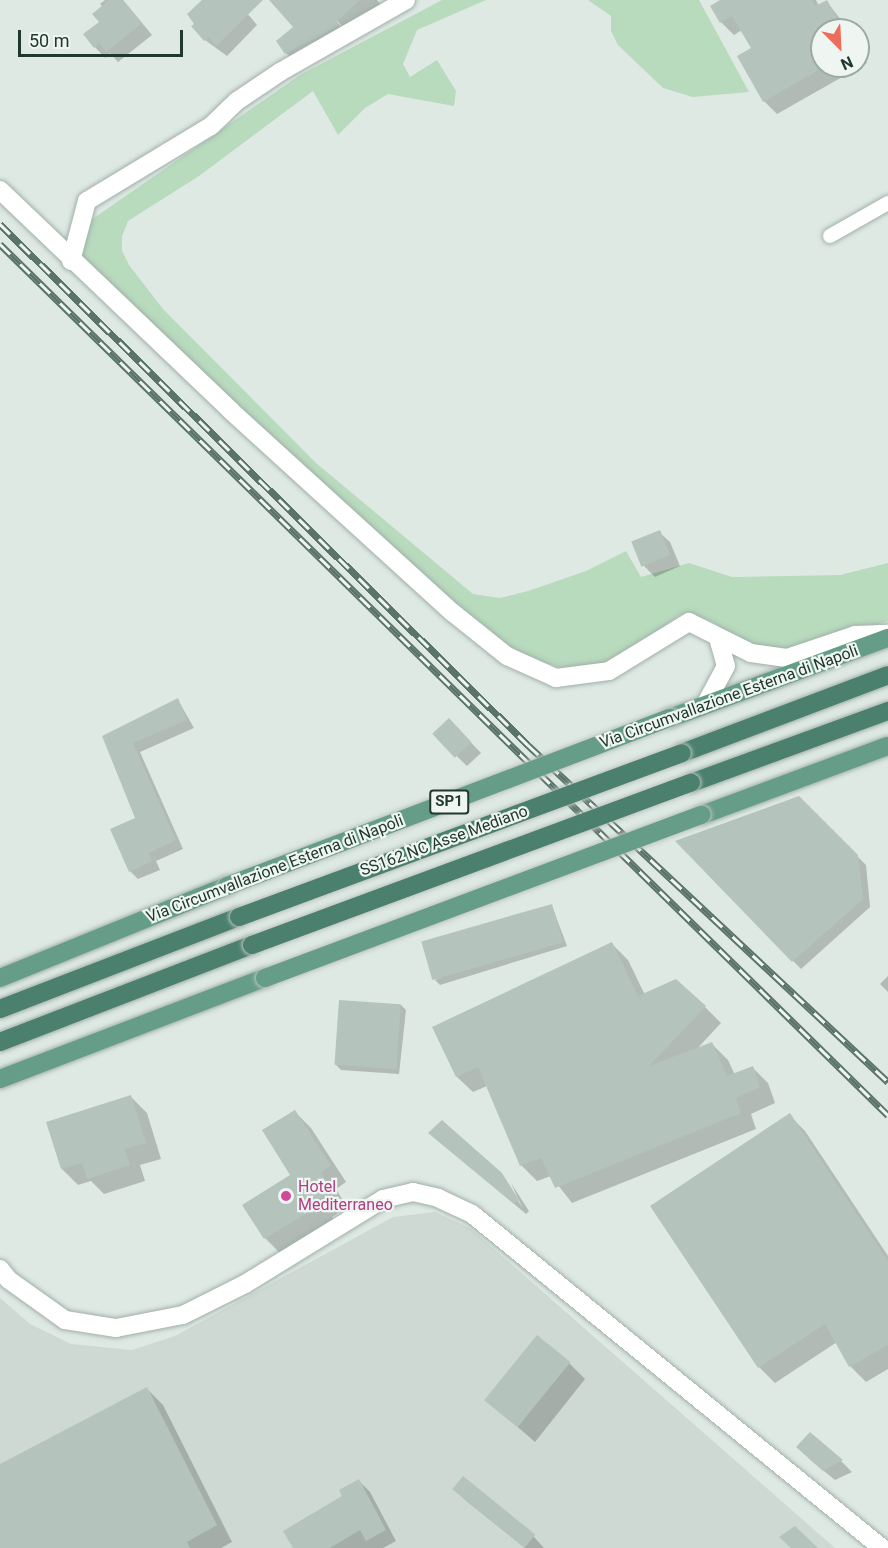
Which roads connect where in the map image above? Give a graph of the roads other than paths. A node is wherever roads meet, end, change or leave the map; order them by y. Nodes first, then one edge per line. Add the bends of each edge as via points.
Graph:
1 (406, 0) edge
2 (0, 190) edge
3 (888, 202) edge
4 (830, 236) dead end
5 (71, 261) junction
6 (888, 636) edge
7 (718, 638) junction
8 (888, 675) edge
9 (705, 705) junction
10 (888, 711) edge
11 (888, 746) edge
12 (0, 978) edge
13 (0, 1009) edge
14 (0, 1042) edge
15 (0, 1079) edge
16 (0, 1269) edge
17 (882, 1548) edge

1 - 5 street via 280,72 237,101 211,126 87,201
2 - 5 street
3 - 4 lane
5 - 7 street via 329,501 507,656 555,678 609,671 689,622
6 - 7 street via 855,635 787,658 751,653
6 - 9 main road, Via Circumvallazione Esterna di Napoli / SP1
7 - 9 street via 726,666
8 - 13 highway, SS162 NC Asse Mediano, bridge
9 - 12 main road, Via Circumvallazione Esterna di Napoli / SP1, bridge via 227,886
10 - 14 highway, SS162 NC Asse Mediano, bridge
11 - 15 main road, bridge
16 - 17 street via 9,1280 65,1320 116,1328 183,1315 245,1284 383,1198 413,1192 438,1198 472,1214

